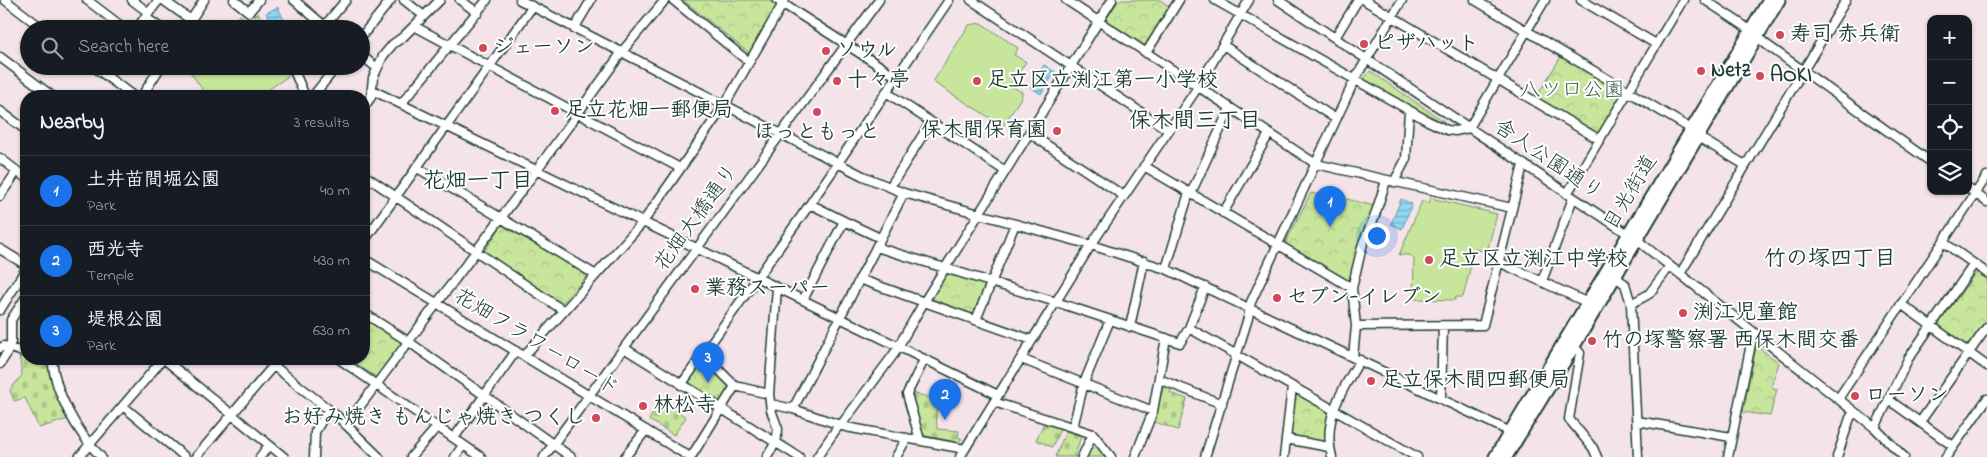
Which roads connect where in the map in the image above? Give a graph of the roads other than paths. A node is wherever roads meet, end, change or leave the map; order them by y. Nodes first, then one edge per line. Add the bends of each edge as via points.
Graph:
1 (4, 0) edge
2 (87, 0) edge
3 (132, 0) edge
4 (159, 0) edge
5 (163, 0) edge
6 (234, 0) edge
7 (259, 0) edge
8 (294, 0) edge
9 (334, 0) edge
10 (391, 0) edge
11 (404, 0) edge
12 (440, 0) edge
13 (460, 0) edge
14 (487, 0) edge
15 (520, 0) edge
16 (591, 0) edge
17 (665, 0) edge
18 (673, 0) edge
19 (879, 0) edge
20 (949, 0) edge
21 (971, 0) edge
22 (1066, 0) edge
23 (1112, 0) edge
24 (1214, 0) edge
25 (1249, 0) edge
26 (1278, 0) edge
27 (1358, 0) edge
28 (1364, 0) edge
29 (1402, 0) edge
30 (1475, 0) edge
31 (1546, 0) edge
32 (1581, 0) edge
33 (1683, 0) edge
34 (1705, 0) edge
35 (1769, 0) edge
36 (1779, 0) edge
37 (1846, 0) edge
38 (202, 1) edge
39 (781, 1) edge
40 (1175, 1) edge
41 (343, 3) edge
42 (532, 7) junction
43 (478, 13) junction
44 (1241, 14) junction
45 (147, 15) junction
46 (424, 16) junction
47 (1392, 17) junction
48 (31, 20) edge
49 (113, 20) edge
50 (143, 20) edge
51 (152, 20) edge
52 (191, 20) joint
53 (316, 20) edge
54 (331, 20) edge
55 (1098, 21) junction
56 (370, 26) edge
57 (414, 26) junction
58 (574, 29) junction
59 (1527, 31) junction
60 (1754, 34) junction
61 (1335, 38) junction
62 (1223, 44) junction
63 (1656, 44) junction
64 (451, 45) junction
65 (846, 45) junction
66 (622, 53) junction
67 (1146, 53) junction
68 (0, 58) edge
69 (1366, 59) junction
70 (370, 62) edge
71 (749, 62) junction
72 (1071, 66) junction
73 (490, 67) junction
74 (377, 68) junction
75 (1804, 71) junction
76 (20, 73) edge
77 (23, 75) edge
78 (105, 75) edge
79 (155, 75) edge
80 (296, 75) edge
81 (330, 75) edge
82 (896, 77) junction
83 (1355, 79) junction
84 (1498, 80) junction
85 (1198, 87) junction
86 (44, 90) edge
87 (125, 90) edge
88 (146, 90) edge
89 (302, 90) edge
90 (318, 90) edge
91 (374, 91) junction
92 (1628, 91) junction
93 (886, 92) junction
94 (370, 97) edge
95 (400, 104) junction
96 (724, 106) junction
97 (1230, 108) junction
98 (0, 111) edge
99 (1409, 111) junction
100 (578, 114) junction
101 (1336, 118) junction
102 (931, 122) junction
103 (20, 126) edge
104 (446, 126) junction
105 (1469, 128) junction
106 (1168, 130) junction
107 (1029, 133) junction
108 (1694, 133) junction
109 (1269, 134) junction
110 (780, 135) junction
111 (1600, 140) junction
112 (0, 158) edge
113 (1927, 159) edge
114 (837, 164) junction
115 (1316, 164) junction
116 (1523, 165) junction
117 (1144, 166) junction
118 (1745, 166) junction
119 (416, 167) junction
120 (680, 168) junction
121 (537, 170) junction
122 (17, 171) junction
123 (1005, 172) junction
124 (20, 173) edge
125 (1987, 176) edge
126 (370, 179) edge
127 (1390, 181) junction
128 (890, 187) junction
129 (1972, 191) edge
130 (904, 192) junction
131 (1190, 193) junction
132 (1970, 195) edge
133 (0, 196) edge
134 (395, 196) junction
135 (1124, 196) junction
136 (1570, 196) junction
137 (1987, 202) edge
138 (810, 204) junction
139 (1512, 208) junction
140 (1223, 213) junction
141 (979, 215) junction
142 (500, 219) junction
143 (844, 221) junction
144 (643, 222) junction
145 (1015, 224) junction
146 (370, 232) edge
147 (1632, 237) junction
148 (880, 238) junction
149 (1943, 242) junction
150 (1091, 245) junction
151 (1278, 245) junction
152 (876, 247) junction
153 (697, 248) junction
154 (0, 249) edge
155 (476, 252) junction
156 (20, 261) edge
157 (1144, 261) junction
158 (1499, 262) junction
159 (370, 263) edge
160 (1974, 264) junction
161 (1670, 266) junction
162 (945, 269) junction
163 (1166, 269) junction
164 (1987, 273) edge
165 (1680, 274) junction
166 (596, 275) junction
167 (1615, 277) junction
168 (757, 278) junction
169 (20, 279) edge
170 (859, 279) junction
171 (1542, 281) junction
172 (991, 282) junction
173 (1205, 287) junction
174 (777, 288) junction
175 (1352, 288) junction
176 (803, 300) junction
177 (924, 302) junction
178 (1056, 302) junction
179 (1588, 302) junction
180 (437, 304) junction
181 (1631, 304) junction
182 (1900, 304) junction
183 (20, 306) edge
184 (1250, 308) junction
185 (0, 310) edge
186 (564, 311) junction
187 (370, 317) edge
188 (840, 318) junction
189 (976, 320) junction
190 (1110, 320) junction
191 (1356, 326) junction
192 (1443, 326) junction
193 (1932, 326) junction
194 (1130, 327) junction
195 (1987, 327) edge
196 (1189, 328) junction
197 (1756, 334) junction
198 (1166, 338) junction
199 (1032, 340) junction
200 (409, 342) junction
201 (1574, 346) junction
202 (897, 347) junction
203 (0, 348) edge
204 (9, 348) junction
205 (624, 348) junction
206 (516, 351) junction
207 (20, 352) edge
208 (1968, 353) junction
209 (703, 354) junction
210 (1237, 355) junction
211 (524, 356) junction
212 (1357, 358) junction
213 (1021, 359) junction
214 (924, 360) junction
215 (0, 364) edge
216 (53, 365) edge
217 (159, 365) edge
218 (172, 365) edge
219 (349, 365) edge
220 (274, 366) joint
221 (1987, 366) edge
222 (1159, 378) junction
223 (1084, 383) junction
224 (377, 385) junction
225 (681, 385) junction
226 (735, 386) junction
227 (1292, 387) junction
228 (769, 394) junction
229 (484, 395) junction
230 (589, 396) junction
231 (996, 398) junction
232 (1441, 398) junction
233 (1838, 399) junction
234 (1987, 399) edge
235 (1889, 400) junction
236 (771, 404) junction
237 (1222, 404) junction
238 (123, 406) junction
239 (721, 409) junction
240 (793, 409) junction
241 (328, 410) junction
242 (1333, 410) junction
243 (1153, 411) junction
244 (1854, 412) junction
245 (233, 414) junction
246 (1637, 421) junction
247 (1920, 422) junction
248 (840, 425) junction
249 (346, 426) junction
250 (437, 427) junction
251 (1072, 427) junction
252 (1875, 428) junction
253 (646, 430) junction
254 (1093, 434) junction
255 (1515, 434) junction
256 (1731, 437) junction
257 (454, 438) junction
258 (908, 438) junction
259 (1286, 439) junction
260 (920, 440) junction
261 (776, 442) junction
262 (553, 444) junction
263 (89, 445) junction
264 (269, 445) junction
265 (464, 445) junction
266 (1953, 446) junction
267 (1329, 447) junction
268 (965, 449) junction
269 (79, 457) edge
270 (101, 457) edge
271 (185, 457) edge
272 (196, 457) edge
273 (260, 457) edge
274 (284, 457) edge
275 (314, 457) edge
276 (378, 457) edge
277 (411, 457) edge
278 (455, 457) edge
279 (481, 457) edge
280 (544, 457) edge
281 (571, 457) edge
282 (625, 457) edge
283 (690, 457) edge
284 (767, 457) edge
285 (799, 457) edge
286 (818, 457) edge
287 (896, 457) edge
288 (960, 457) edge
289 (1082, 457) edge
290 (1110, 457) edge
291 (1135, 457) edge
292 (1205, 457) edge
293 (1284, 457) edge
294 (1332, 457) edge
295 (1417, 457) edge
296 (1496, 457) edge
297 (1506, 457) edge
298 (1597, 457) edge
299 (1638, 457) edge
300 (1728, 457) edge
301 (1838, 457) edge
302 (1904, 457) edge
303 (1946, 457) edge

1 - 48 street
2 - 49 street
3 - 45 street
4 - 45 street
5 - 52 street
6 - 7 street via 249,12
8 - 53 street
9 - 41 street
10 - 56 street
11 - 46 street
12 - 46 street
13 - 43 street
14 - 43 street
15 - 42 street
16 - 58 street
17 - 66 street
18 - 71 street
19 - 65 street, 花畑大橋通り
20 - 82 street
21 - 72 street
22 - 55 street
23 - 55 street
24 - 44 street
25 - 44 street
26 - 61 street, 舎人公園通り
27 - 61 street
28 - 47 street
29 - 47 street
30 - 59 street
31 - 59 street
32 - 63 street
33 - 63 street
34 - 60 street
35 - 60 highway, 日光街道
36 - 60 highway, 日光街道
37 - 75 street
38 - 52 street
39 - 65 street
39 - 71 street
40 - 67 street
41 - 54 street
42 - 58 street
42 - 73 street
43 - 64 street
44 - 62 street
44 - 83 street
45 - 50 street
45 - 51 street
46 - 57 street
47 - 69 street
47 - 84 street
55 - 67 street
55 - 72 street
57 - 64 street
57 - 74 street via 393,44
58 - 66 street
59 - 84 street
59 - 92 street
60 - 75 street
60 - 108 highway, 日光街道
61 - 69 street, 舎人公園通り
62 - 85 street
62 - 101 street
63 - 92 street
64 - 73 street
64 - 95 street
65 - 82 street
65 - 110 street, 花畑大橋通り
66 - 96 street
66 - 100 street
67 - 85 street
68 - 76 street
69 - 83 street
69 - 105 street, 舎人公園通り
70 - 74 street
71 - 96 street
72 - 106 street
72 - 107 street
73 - 100 street
73 - 104 street
74 - 91 street
75 - 113 street
75 - 118 street
77 - 86 street
78 - 87 street
79 - 88 street
80 - 89 street
81 - 90 street
82 - 93 street
83 - 99 street
83 - 101 street
84 - 105 street
84 - 111 street
85 - 97 street
85 - 106 street
91 - 94 street
91 - 95 street
92 - 108 street
92 - 111 street
93 - 102 street
93 - 114 street
95 - 104 street
96 - 110 street
96 - 120 street
97 - 109 street
97 - 131 street
98 - 103 street
99 - 105 street via 1447,130
99 - 127 street via 1406,159
100 - 120 street
100 - 121 street
101 - 115 street
102 - 123 street
102 - 128 street
104 - 119 street
104 - 121 street
105 - 116 street, 舎人公園通り
106 - 117 street
107 - 123 street
107 - 135 street
108 - 118 street
108 - 147 highway, 日光街道
109 - 115 street
109 - 140 street
110 - 114 street
110 - 153 street, 花畑大橋通り
111 - 136 street
112 - 122 street
114 - 128 street
114 - 138 street
115 - 127 street
115 - 151 street
116 - 136 street, 舎人公園通り
116 - 139 street
117 - 131 street
117 - 135 street
118 - 165 street
119 - 134 street
119 - 142 street
120 - 144 street
121 - 142 street
121 - 144 street
122 - 124 street
122 - 133 street
123 - 141 street
125 - 129 street
126 - 134 street
127 - 139 street
127 - 175 street via 1363,243
128 - 130 street
129 - 137 street
130 - 141 street
130 - 148 street
131 - 140 street
131 - 163 street
132 - 149 street
134 - 146 street
134 - 155 street
135 - 150 street
136 - 147 street, 舎人公園通り
136 - 171 street
138 - 143 street
138 - 168 street
139 - 158 street
140 - 151 street
141 - 145 street
141 - 162 street
142 - 155 street
142 - 166 street
143 - 148 street
143 - 176 street
144 - 153 street
144 - 166 street
145 - 150 street
145 - 172 street
147 - 161 street, 舎人公園通り
147 - 167 highway, 日光街道
147 - 179 highway, 日光街道
148 - 152 street
149 - 160 street
149 - 182 street
150 - 157 street
150 - 178 street
151 - 175 street
151 - 184 street
152 - 162 street
152 - 170 street
153 - 168 street
153 - 205 street, 花畑大橋通り
154 - 156 street
155 - 180 street
155 - 186 street
157 - 163 street
157 - 194 street
158 - 171 street
158 - 192 street via 1483,325
159 - 180 street, 花畑フラワーロード
160 - 164 street
160 - 193 street
161 - 165 street, 舎人公園通り
161 - 181 street via 1649,294
162 - 172 street
162 - 177 street
163 - 173 street
165 - 197 street, 舎人公園通り
166 - 186 street
167 - 181 street via 1625,284
167 - 201 highway, 日光街道
168 - 174 street
168 - 209 street
169 - 185 street
170 - 177 street
170 - 188 street
171 - 179 street
172 - 178 street
172 - 189 street
173 - 184 street
173 - 196 street
174 - 176 street
174 - 228 street
175 - 191 street
176 - 188 street
177 - 189 street
177 - 202 street
178 - 190 street
178 - 199 street
179 - 255 highway, 日光街道
180 - 200 street
180 - 206 street, 花畑フラワーロード
181 - 246 street
182 - 193 street
182 - 233 street
183 - 204 street via 11,320
184 - 210 street
184 - 212 street
186 - 211 street
187 - 200 street
188 - 202 street
188 - 240 street
189 - 199 street
190 - 194 street
190 - 223 street
191 - 192 street
191 - 212 street
192 - 232 street
193 - 208 street
193 - 235 street via 1908,359
194 - 198 street
195 - 208 street
196 - 198 street via 1180,343
196 - 210 street
197 - 233 street, 舎人公園通り
197 - 256 street via 1752,339
198 - 222 street
199 - 213 street
200 - 224 street
200 - 229 street
201 - 255 highway, 日光街道
201 - 298 street via 1580,353 1569,419
202 - 214 street
202 - 248 street
203 - 204 street
204 - 207 street
204 - 215 street
205 - 225 street
205 - 230 street, 花畑大橋通り
206 - 211 street, 花畑フラワーロード
206 - 229 street
208 - 221 street
208 - 247 street
209 - 225 street
209 - 226 street
210 - 227 street
210 - 237 street
211 - 230 street, 花畑フラワーロード
212 - 232 street
212 - 242 street
213 - 223 street
213 - 231 street
214 - 231 street
214 - 260 street via 907,394
216 - 263 street via 61,395
217 - 238 street
218 - 245 street
219 - 224 street
220 - 241 street
220 - 245 street
222 - 237 street
222 - 243 street
223 - 243 street
223 - 251 street
224 - 249 street
224 - 250 street
225 - 239 street
226 - 228 street
226 - 239 street
227 - 242 street
227 - 259 street
228 - 236 street
229 - 257 street
229 - 262 street
230 - 253 street, 花畑フラワーロード
230 - 262 street, 花畑大橋通り
231 - 251 street
231 - 268 street
232 - 255 street
233 - 244 street, 舎人公園通り
234 - 266 street
235 - 247 street
235 - 252 street
236 - 240 street
236 - 261 street via 778,429
237 - 292 street
238 - 263 street
238 - 271 street
239 - 261 street
239 - 283 street
240 - 248 street
241 - 249 street
241 - 275 street via 316,432
242 - 267 street
242 - 295 street
243 - 291 street
244 - 252 street, 舎人公園通り
244 - 301 street
245 - 264 street
245 - 272 street
246 - 256 street
246 - 299 street
247 - 266 street
248 - 258 street
248 - 286 street
249 - 276 street
250 - 257 street
250 - 277 street
251 - 254 street
252 - 302 street, 舎人公園通り
253 - 282 street
253 - 283 street, 花畑フラワーロード
254 - 289 street
254 - 290 street
255 - 296 highway, 日光街道
255 - 297 highway, 日光街道
256 - 300 street
257 - 265 street
258 - 260 street
258 - 287 street
259 - 267 street
259 - 293 street
260 - 268 street
261 - 284 street
261 - 285 street
262 - 280 street, 花畑大橋通り
262 - 281 street
263 - 269 street
263 - 270 street
264 - 273 street
264 - 274 street
265 - 278 street
265 - 279 street
266 - 303 street
267 - 294 street
268 - 288 street

